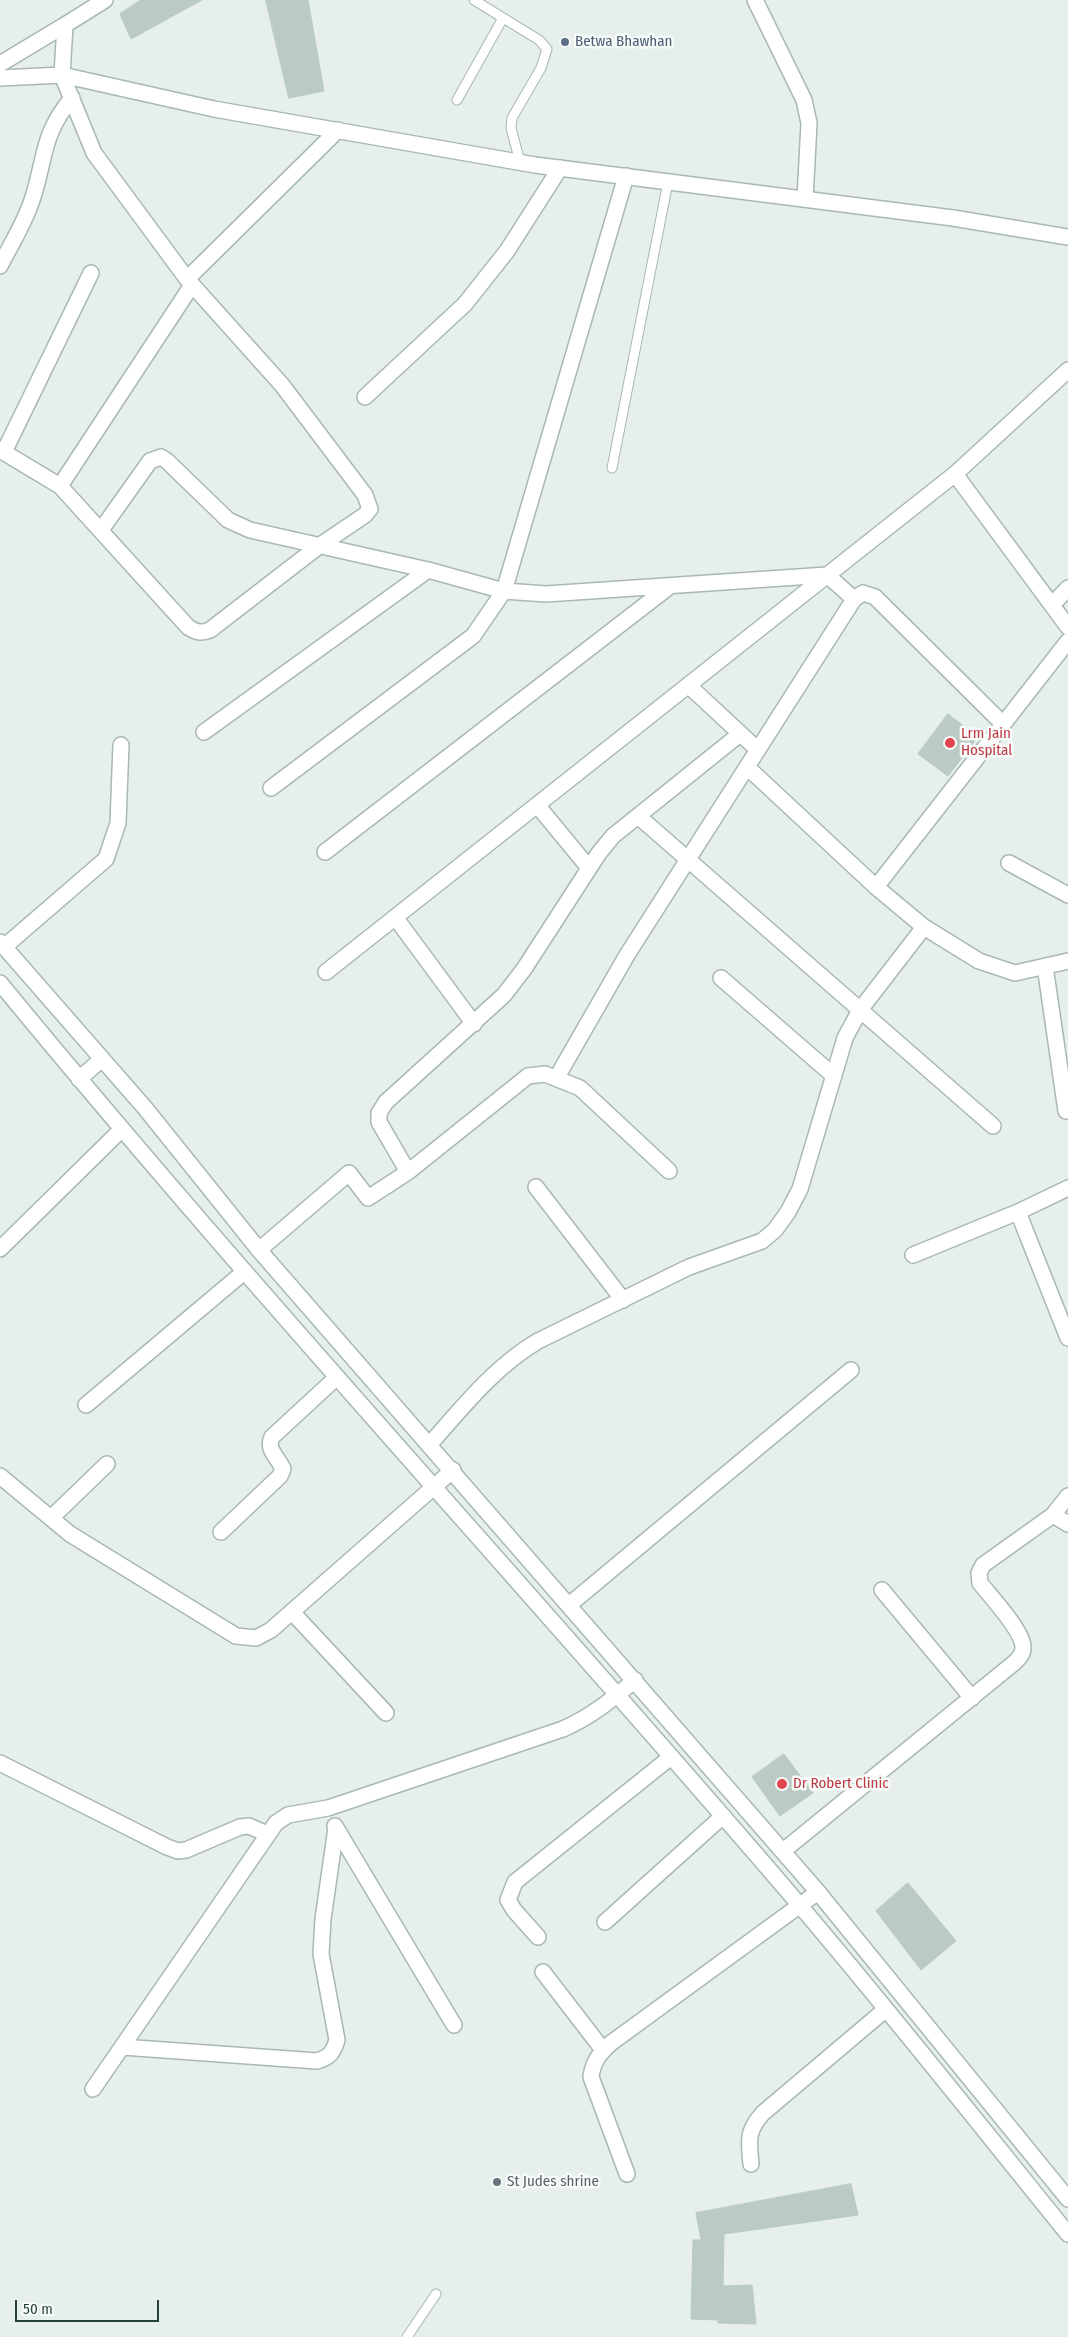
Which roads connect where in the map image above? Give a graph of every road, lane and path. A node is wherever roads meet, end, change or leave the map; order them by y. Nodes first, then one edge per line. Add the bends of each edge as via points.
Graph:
1 (105, 0) edge
2 (474, 0) edge
3 (755, 0) edge
4 (504, 18) junction
5 (65, 26) junction
6 (0, 64) edge
7 (62, 75) junction
8 (0, 78) edge
9 (72, 98) junction
10 (457, 100) dead end
11 (338, 130) junction
12 (520, 162) junction
13 (560, 168) junction
14 (626, 176) junction
15 (668, 182) junction
16 (805, 199) junction
17 (1068, 237) edge
18 (0, 266) edge
19 (90, 273) dead end
20 (190, 282) junction
21 (1068, 370) edge
22 (365, 397) dead end
23 (2, 451) edge
24 (612, 468) dead end
25 (955, 474) junction
26 (60, 486) junction
27 (101, 530) junction
28 (319, 546) junction
29 (428, 570) junction
30 (827, 575) junction
31 (670, 586) junction
32 (1068, 588) edge
33 (504, 591) junction
34 (854, 600) junction
35 (1052, 605) junction
36 (1068, 627) edge
37 (1068, 641) edge
38 (688, 685) junction
39 (1003, 724) junction
40 (204, 732) dead end
41 (740, 734) junction
42 (121, 745) dead end
43 (758, 750) junction
44 (747, 767) junction
45 (271, 788) dead end
46 (537, 805) junction
47 (638, 816) junction
48 (325, 852) dead end
49 (687, 859) junction
50 (1009, 863) dead end
51 (589, 868) junction
52 (876, 888) junction
53 (1068, 896) edge
54 (395, 917) junction
55 (924, 927) junction
56 (2, 945) edge
57 (1068, 961) edge
58 (1045, 966) junction
59 (326, 972) dead end
60 (721, 978) dead end
61 (0, 983) edge
62 (860, 1010) junction
63 (474, 1024) junction
64 (102, 1059) junction
65 (834, 1076) junction
66 (557, 1077) junction
67 (79, 1080) junction
68 (1066, 1111) dead end
69 (993, 1126) dead end
70 (122, 1129) junction
71 (669, 1171) dead end
72 (408, 1172) junction
73 (536, 1187) dead end
74 (1068, 1188) edge
75 (1018, 1212) junction
76 (236, 1220) junction
77 (214, 1238) junction
78 (0, 1249) edge
79 (259, 1250) junction
80 (913, 1255) dead end
81 (244, 1272) junction
82 (623, 1300) junction
83 (1068, 1338) edge
84 (851, 1370) dead end
85 (337, 1377) junction
86 (86, 1405) dead end
87 (430, 1444) junction
88 (107, 1464) dead end
89 (452, 1470) junction
90 (0, 1476) edge
91 (434, 1487) junction
92 (1068, 1496) edge
93 (1053, 1515) junction
94 (51, 1518) junction
95 (1068, 1524) edge
96 (221, 1532) dead end
97 (882, 1590) dead end
98 (569, 1605) junction
99 (292, 1612) junction
100 (635, 1680) junction
101 (617, 1695) junction
102 (972, 1698) junction
103 (386, 1713) dead end
104 (672, 1757) junction
105 (0, 1763) edge
106 (328, 1808) junction
107 (723, 1816) junction
108 (336, 1828) junction
109 (267, 1834) junction
110 (783, 1851) junction
111 (818, 1892) junction
112 (800, 1905) junction
113 (605, 1922) dead end
114 (538, 1937) dead end
115 (543, 1972) dead end
116 (885, 2010) junction
117 (454, 2025) dead end
118 (122, 2047) junction
119 (603, 2050) junction
120 (93, 2089) dead end
121 (751, 2164) dead end
122 (627, 2174) dead end
123 (1068, 2199) edge
124 (1068, 2234) edge
125 (436, 2294) dead end
126 (407, 2337) edge

1 - 5 street
2 - 4 lane
3 - 16 street via 804,100 809,123
4 - 10 lane
4 - 12 lane via 539,40 547,49 541,68 512,118
5 - 6 street
5 - 7 street
7 - 8 street
7 - 9 street
7 - 11 street via 214,109
9 - 18 street via 48,134 31,202
9 - 20 street via 94,154
11 - 12 street
11 - 20 street
12 - 13 street
13 - 14 street
13 - 22 street via 507,251 465,304
14 - 15 street
14 - 33 street
15 - 16 street
15 - 24 lane
16 - 17 street
19 - 23 street
20 - 26 street
20 - 28 street via 282,385 368,503 370,509 365,515
21 - 25 street
23 - 26 street
25 - 30 street
25 - 35 street
26 - 27 street
27 - 28 street via 150,461 160,457 228,520 250,530
27 - 28 street via 188,627 204,633
28 - 29 street
29 - 33 street
29 - 40 street
30 - 31 street
30 - 34 street
30 - 38 street
31 - 33 street via 546,594
31 - 48 street
32 - 35 street
33 - 45 street via 473,636
34 - 39 street via 863,593 875,597
34 - 43 street
35 - 36 street
37 - 39 street
38 - 41 street
38 - 46 street
39 - 52 street
41 - 43 street
41 - 47 street
42 - 56 street via 118,823 106,859
43 - 44 street
44 - 49 street
44 - 52 street
46 - 51 street
46 - 54 street
47 - 49 street
47 - 51 street via 613,836
49 - 62 street
49 - 66 street
50 - 53 street
51 - 63 street via 524,969 504,995
52 - 55 street
54 - 59 street
54 - 63 street
55 - 58 street via 979,961 1015,973
55 - 62 street
56 - 64 street
57 - 58 street
58 - 68 street
60 - 65 street
61 - 67 street
62 - 65 street via 845,1038
62 - 69 street
63 - 72 street via 386,1102 379,1113 378,1122
64 - 67 street
64 - 76 street
65 - 82 street via 800,1189 775,1230 762,1241 689,1267
66 - 71 street via 580,1088
66 - 72 street via 545,1074 528,1076
67 - 70 street
70 - 77 street
70 - 78 street
72 - 79 street via 368,1198 349,1174
73 - 82 street
74 - 75 street
75 - 80 street
75 - 83 street
76 - 77 street
76 - 79 street
77 - 81 street
79 - 87 street
81 - 85 street
81 - 86 street
82 - 87 street via 516,1354 495,1371
84 - 98 street
85 - 91 street
85 - 96 street via 272,1437 270,1450 282,1469 280,1476
87 - 89 street
88 - 94 street
89 - 91 street
89 - 98 street
90 - 94 street
91 - 99 street
91 - 101 street
92 - 93 street
93 - 95 street
93 - 102 street via 983,1565 979,1573 980,1583 1019,1633 1023,1645 1022,1654 1014,1664
94 - 99 street via 70,1534 236,1636 256,1638
97 - 102 street
98 - 100 street
99 - 103 street
100 - 101 street
100 - 110 street
101 - 104 street
101 - 106 street via 584,1720 563,1729
102 - 110 street
104 - 107 street
104 - 114 street via 515,1882 508,1900
105 - 109 street via 178,1851 240,1827 249,1826
106 - 108 street
106 - 109 street via 288,1815
107 - 112 street
107 - 113 street
108 - 117 street
108 - 118 street via 321,1954 337,2040 334,2052 317,2061
109 - 118 street
110 - 111 street
111 - 112 street
111 - 123 street
112 - 116 street
112 - 119 street
115 - 119 street
116 - 121 street via 752,2125 748,2138
116 - 124 street
118 - 120 street
119 - 122 street via 593,2064 591,2077
125 - 126 lane

